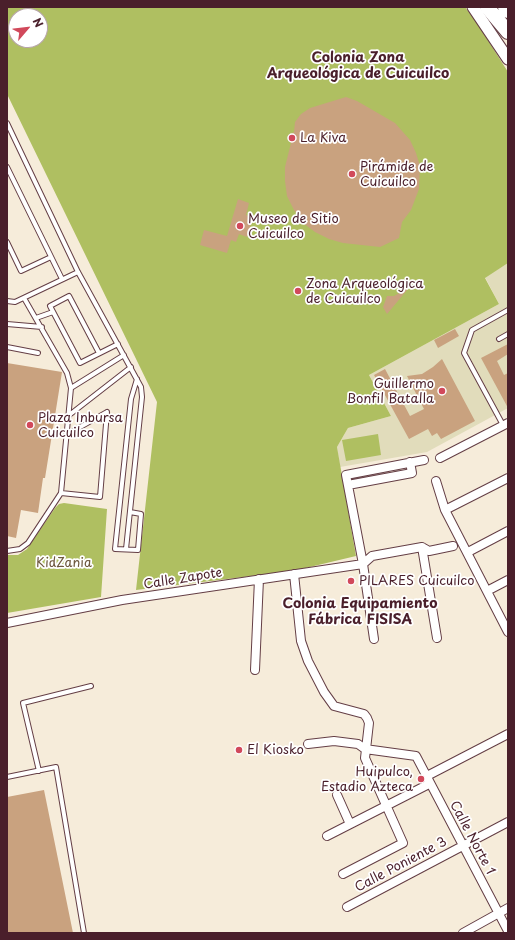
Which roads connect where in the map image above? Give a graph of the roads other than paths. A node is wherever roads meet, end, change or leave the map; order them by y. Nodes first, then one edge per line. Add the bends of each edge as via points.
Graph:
1 (473, 7) edge
2 (487, 7) edge
3 (493, 7) edge
4 (505, 7) edge
5 (508, 11) edge
6 (508, 27) edge
7 (508, 32) edge
8 (508, 59) edge
9 (7, 123) edge
10 (7, 168) edge
11 (7, 242) edge
12 (50, 257) junction
13 (78, 272) junction
14 (62, 279) junction
15 (24, 298) junction
16 (7, 301) edge
17 (508, 310) edge
18 (53, 312) junction
19 (36, 318) junction
20 (7, 324) edge
21 (42, 327) junction
22 (508, 334) edge
23 (499, 339) dead end
24 (118, 344) junction
25 (7, 347) edge
26 (38, 353) dead end
27 (99, 353) junction
28 (124, 355) junction
29 (131, 367) junction
30 (137, 379) junction
31 (71, 388) junction
32 (68, 416) junction
33 (506, 424) edge
34 (66, 435) junction
35 (440, 458) dead end
36 (424, 460) dead end
37 (508, 478) edge
38 (436, 481) dead end
39 (61, 493) junction
40 (445, 510) junction
41 (130, 512) junction
42 (508, 531) edge
43 (453, 546) dead end
44 (422, 547) junction
45 (126, 549) junction
46 (7, 551) edge
47 (468, 552) junction
48 (363, 564) junction
49 (294, 574) junction
50 (260, 579) junction
51 (508, 580) edge
52 (487, 591) junction
53 (7, 623) edge
54 (508, 632) edge
55 (436, 638) dead end
56 (374, 639) dead end
57 (255, 670) dead end
58 (91, 686) dead end
59 (508, 734) edge
60 (308, 744) dead end
61 (365, 749) junction
62 (39, 771) junction
63 (7, 777) edge
64 (427, 781) junction
65 (337, 795) dead end
66 (386, 806) junction
67 (508, 822) edge
68 (350, 824) junction
69 (327, 836) dead end
70 (462, 846) junction
71 (343, 874) dead end
72 (347, 907) dead end
73 (508, 908) edge
74 (498, 914) junction
75 (508, 931) edge
76 (84, 933) edge
77 (463, 933) edge

1 - 8 main road
2 - 7 highway
3 - 6 highway
4 - 5 highway
9 - 13 lane
10 - 12 lane
11 - 12 lane via 21,271
12 - 14 lane
13 - 14 lane
13 - 24 lane
14 - 15 lane
15 - 16 lane via 15,302
15 - 19 lane
17 - 33 lane via 472,330 464,353
18 - 19 lane
18 - 27 lane via 80,363
18 - 27 lane via 50,306 69,296
19 - 21 lane
20 - 21 lane
21 - 31 lane via 67,373
22 - 23 lane
24 - 27 lane
24 - 28 lane
25 - 26 lane
28 - 29 lane
28 - 31 lane
29 - 30 lane
29 - 32 lane
30 - 41 lane via 142,397
30 - 45 lane via 131,399 115,549
31 - 32 lane
32 - 34 lane
33 - 35 street
34 - 39 lane
34 - 39 lane via 107,412 100,497
36 - 48 street via 410,462 412,473 348,486
37 - 40 street
38 - 40 street
39 - 46 lane via 28,542 20,549
40 - 47 street
41 - 45 lane
41 - 45 lane via 141,514 138,550
42 - 47 street
43 - 44 street via 429,551
44 - 48 street via 372,556
44 - 55 street
47 - 52 street
48 - 49 street, Calle Zapote
48 - 56 street
49 - 50 street, Calle Zapote
49 - 61 street via 301,641 308,662 334,706 364,714 367,718 369,724
50 - 53 street, Calle Zapote via 122,600
50 - 57 street
51 - 52 street
52 - 54 street
58 - 62 lane via 23,703
59 - 64 street
60 - 61 street via 334,741 358,744
61 - 64 street, Calle Norte 1 via 416,756
61 - 66 street via 365,758
62 - 63 lane
62 - 76 lane via 56,767
64 - 66 street
64 - 70 street, Calle Norte 1
65 - 68 street
66 - 68 street
66 - 71 street via 403,843
67 - 70 street, Calle Poniente 3
68 - 69 street
70 - 72 street, Calle Poniente 3
70 - 74 street, Calle Norte 1
73 - 74 street
74 - 75 street, Calle Norte 1
74 - 77 street

